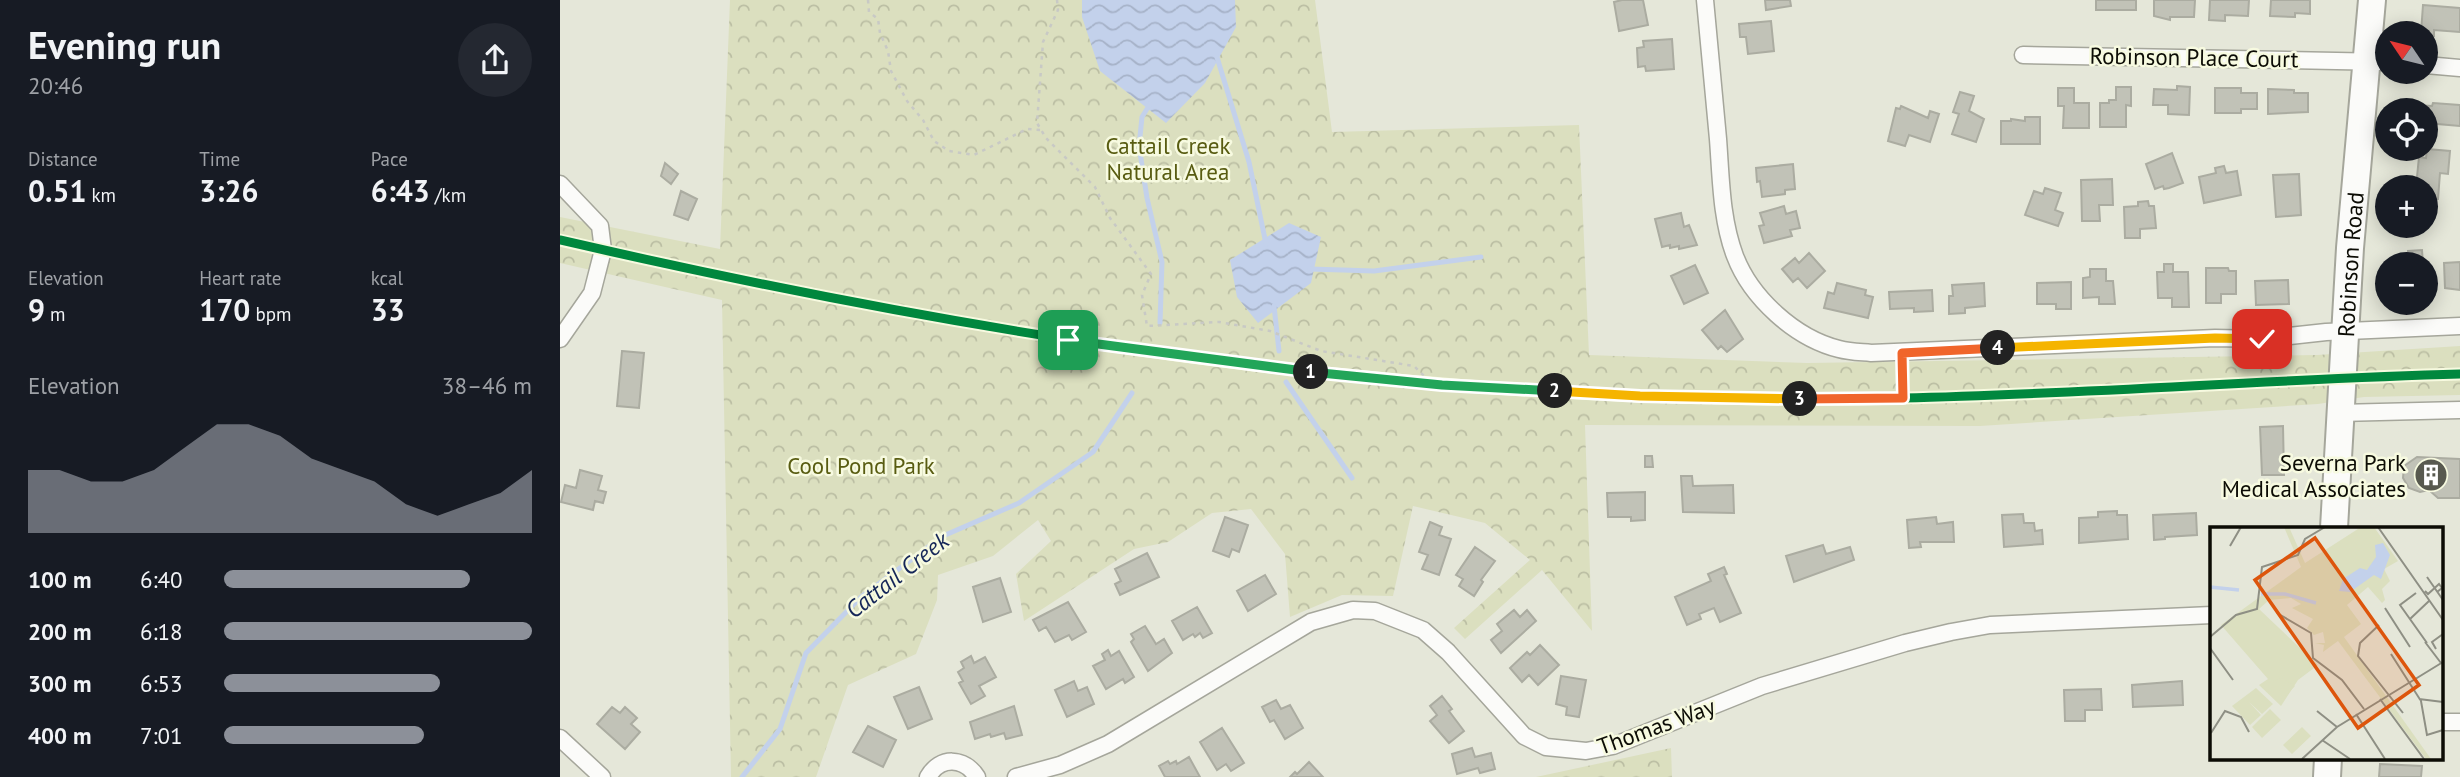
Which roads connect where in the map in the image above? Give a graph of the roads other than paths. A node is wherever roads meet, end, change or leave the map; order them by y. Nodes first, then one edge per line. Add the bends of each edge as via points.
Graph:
1 (1705, 0) edge
2 (2372, 0) edge
3 (2375, 46) edge
4 (2023, 55) dead end
5 (2375, 61) edge
6 (2438, 66) edge
7 (2460, 68) edge
8 (2375, 69) edge
9 (560, 184) edge
10 (2460, 326) edge
11 (2344, 332) junction
12 (560, 339) edge
13 (2460, 410) edge
14 (2339, 413) junction
15 (2334, 527) edge
16 (2210, 615) edge
17 (2442, 722) edge
18 (2460, 722) edge
19 (560, 738) edge
20 (602, 777) edge
21 (928, 777) edge
22 (976, 777) edge
23 (1016, 777) edge

1 - 11 street via 1723,205 1735,255 1762,300 1812,339 1871,353
2 - 3 main road, Robinson Road
4 - 5 street, Robinson Place Court
6 - 7 street
8 - 11 main road, Robinson Road
9 - 12 street via 600,226 603,250 592,293
10 - 11 street
11 - 14 main road, Robinson Road
13 - 14 street
14 - 15 main road, Robinson Road
16 - 23 street, Thomas Way via 1990,625 1951,632 1762,686 1613,746 1578,751 1546,747 1524,736 1423,630 1375,611 1353,610 1311,622 1092,752
17 - 18 street
19 - 20 street
21 - 22 street via 942,763 956,761 972,769

